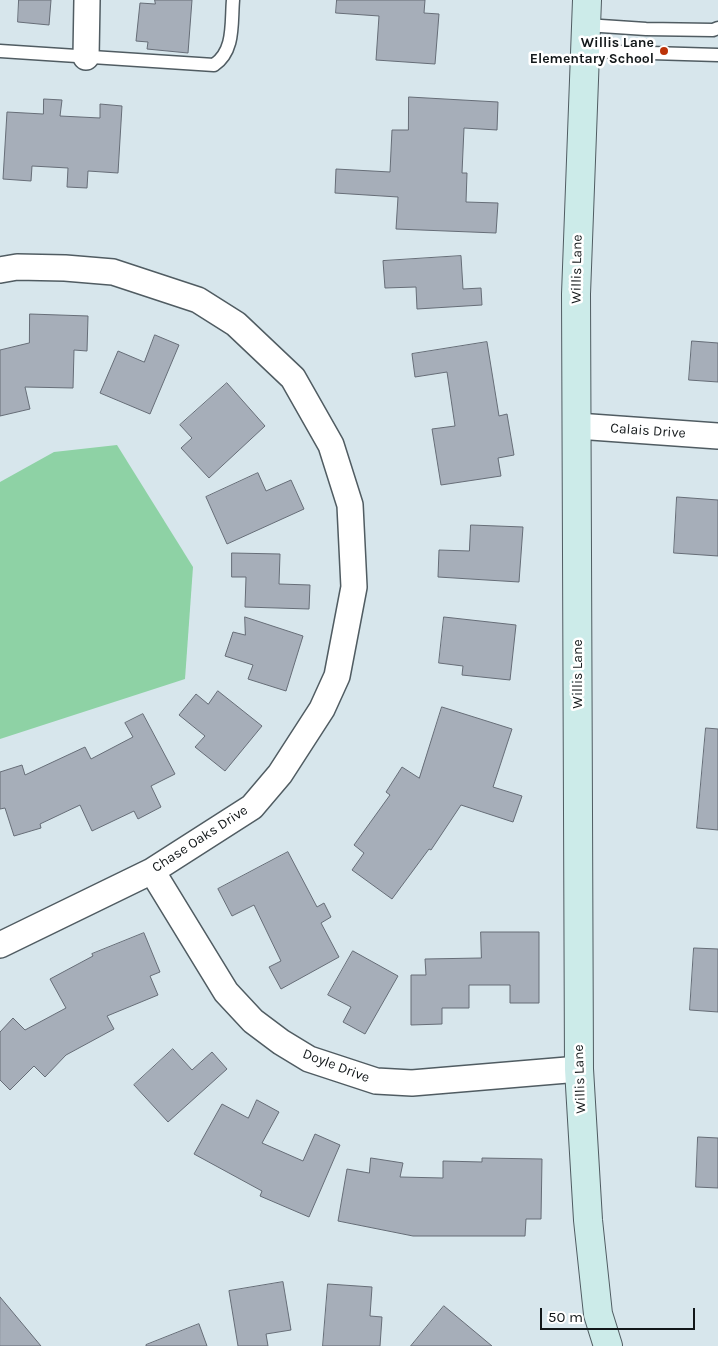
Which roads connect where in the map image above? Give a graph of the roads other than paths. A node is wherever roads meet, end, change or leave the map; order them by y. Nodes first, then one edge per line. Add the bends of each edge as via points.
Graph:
1 (87, 0) edge
2 (232, 0) edge
3 (586, 25) edge
4 (718, 28) edge
5 (0, 51) edge
6 (718, 55) edge
7 (86, 56) junction
8 (0, 270) edge
9 (577, 426) junction
10 (718, 436) edge
11 (152, 871) junction
12 (0, 945) edge
13 (579, 1069) junction
14 (608, 1346) edge

1 - 7 street
2 - 7 lane via 229,50 214,65
3 - 4 lane via 646,29
3 - 6 lane
3 - 9 street, Willis Lane via 576,294
5 - 7 lane
8 - 11 street, Chase Oaks Drive via 17,267 113,272 198,300 236,324 293,378 331,444 350,505 354,587 337,676 322,708 280,774 252,807
9 - 10 street, Calais Drive
9 - 13 street, Willis Lane
11 - 12 street, Chase Oaks Drive
11 - 13 street, Doyle Drive via 226,992 253,1021 309,1059 376,1081 412,1083
13 - 14 street, Willis Lane via 588,1220 598,1314

